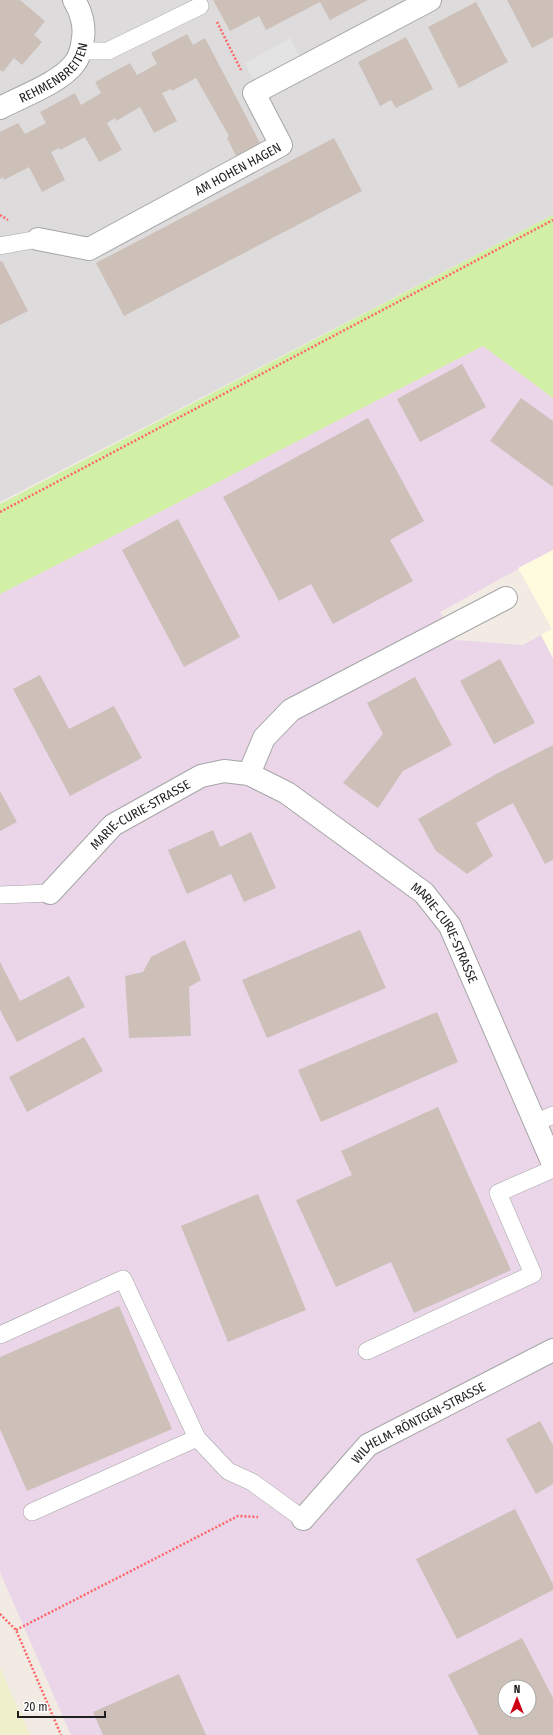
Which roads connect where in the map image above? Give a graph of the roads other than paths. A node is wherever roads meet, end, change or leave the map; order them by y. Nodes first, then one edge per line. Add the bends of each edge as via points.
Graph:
1 (74, 0) edge
2 (430, 0) edge
3 (200, 6) road end
4 (82, 51) junction
5 (0, 108) edge
6 (38, 239) joint
7 (0, 246) edge
8 (506, 598) dead end
9 (248, 774) junction
10 (50, 893) joint
11 (0, 895) edge
12 (544, 1119) edge
13 (553, 1164) edge
14 (553, 1169) edge
15 (0, 1335) edge
16 (553, 1350) edge
17 (367, 1351) dead end
18 (197, 1438) junction
19 (32, 1512) dead end
20 (303, 1518) joint

1 - 4 street, REHMENBREITEN via 84,30
2 - 6 street, AM HOHEN HAGEN via 254,93 281,145 89,249
3 - 4 lane via 108,51
4 - 5 street, REHMENBREITEN via 65,74
6 - 7 lane, AM HOHEN HAGEN
8 - 9 street via 291,710 264,738
9 - 10 street, MARIE-CURIE-STRASSE via 224,771 202,776 113,825
9 - 12 street, MARIE-CURIE-STRASSE via 287,793 424,893 450,926
10 - 11 lane
12 - 13 street, MARIE-CURIE-STRASSE
14 - 17 lane via 498,1194 533,1274
15 - 18 lane via 123,1279
16 - 20 street, WILHELM-RÖNTGEN-STRASSE via 368,1445
18 - 19 lane
18 - 20 lane via 228,1471 252,1482

